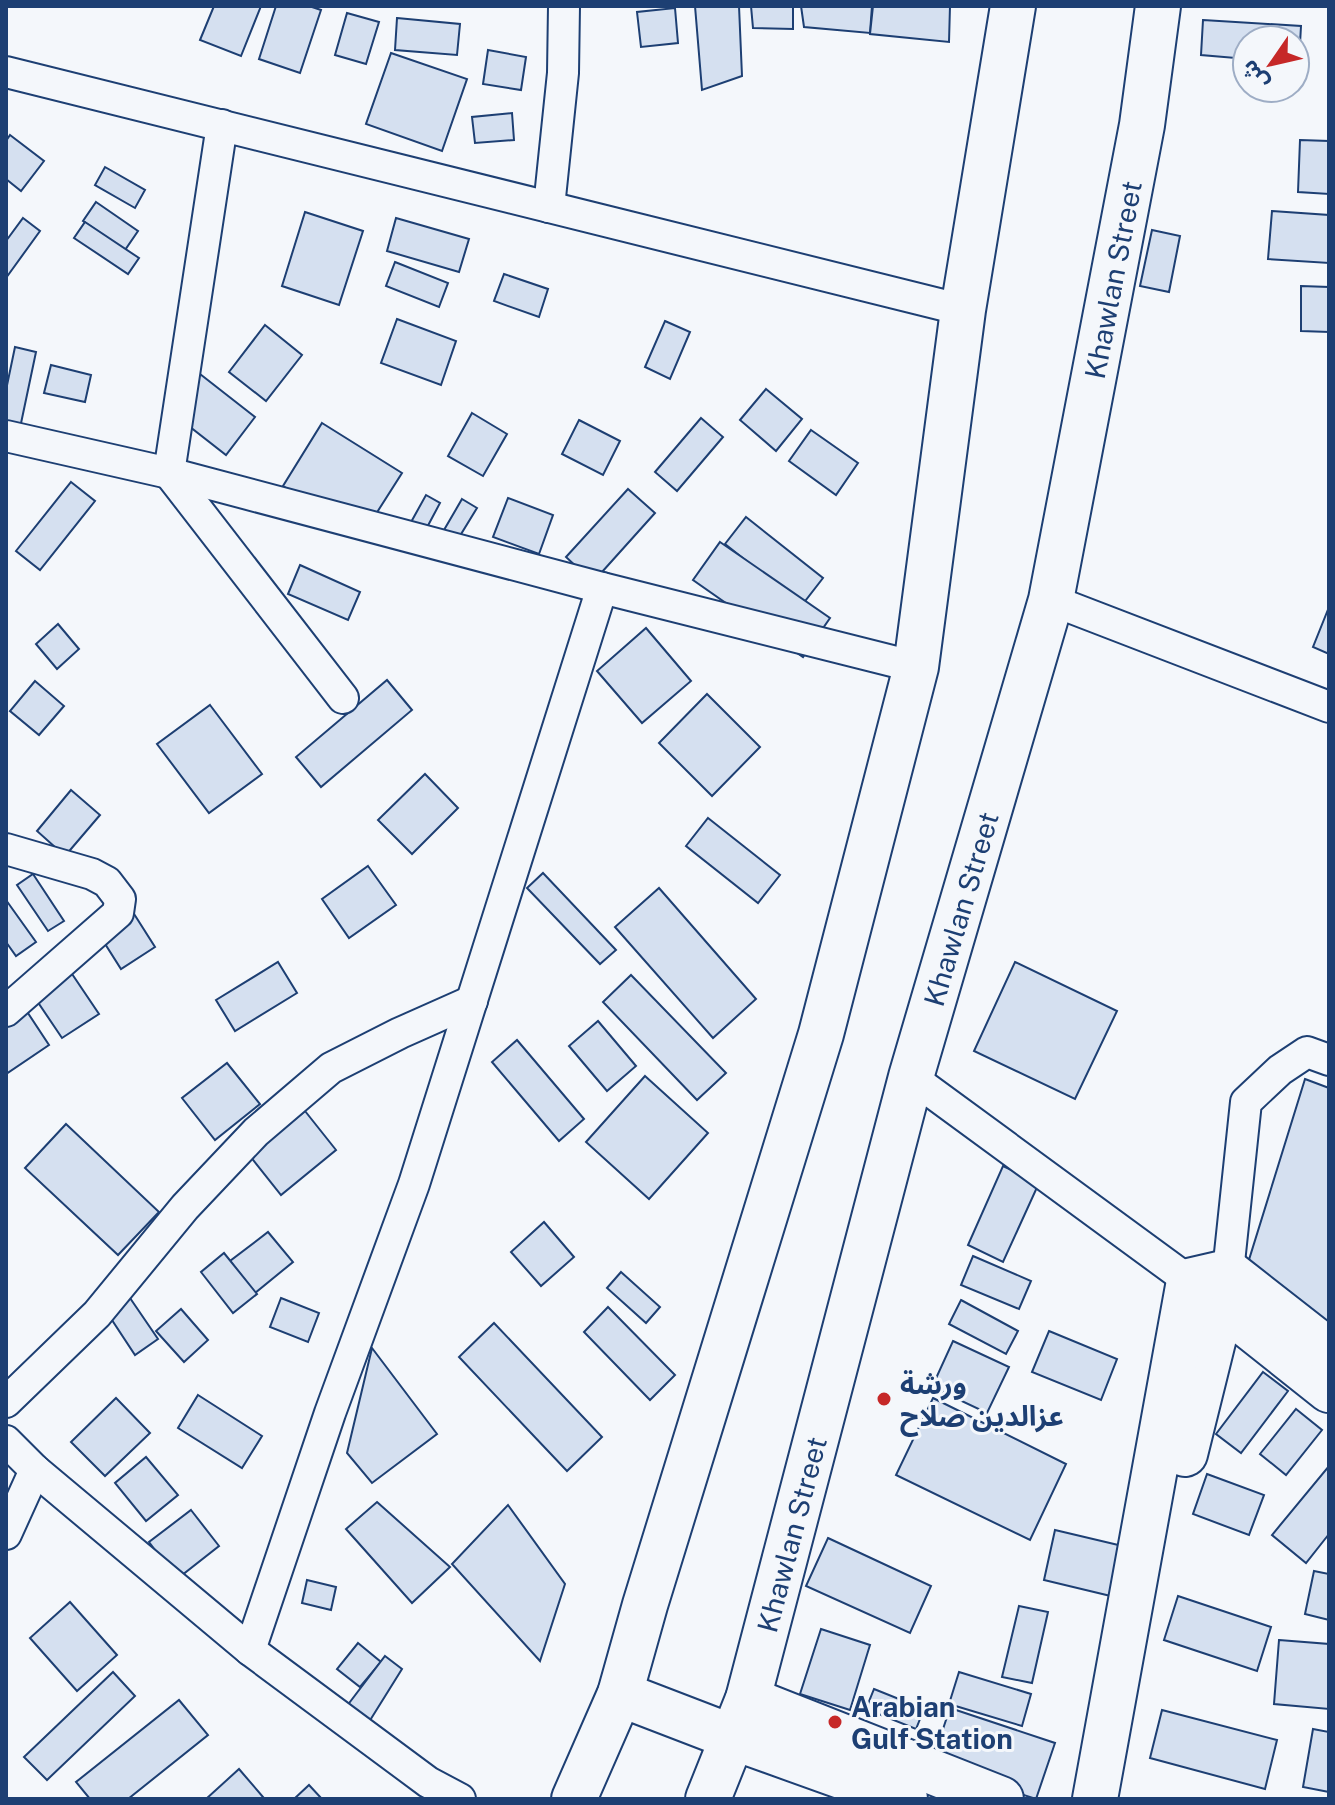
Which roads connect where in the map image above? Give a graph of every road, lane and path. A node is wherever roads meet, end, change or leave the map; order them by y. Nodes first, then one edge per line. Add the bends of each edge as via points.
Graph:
1 (564, 6) edge
2 (1013, 6) edge
3 (1158, 6) edge
4 (6, 72) edge
5 (222, 125) junction
6 (549, 207) junction
7 (963, 310) junction
8 (6, 436) edge
9 (169, 473) junction
10 (602, 588) junction
11 (1051, 600) junction
12 (916, 667) junction
13 (343, 698) dead end
14 (1329, 707) edge
15 (6, 849) edge
16 (472, 1001) junction
17 (6, 1011) edge
18 (1329, 1060) edge
19 (911, 1077) junction
20 (1213, 1286) junction
21 (1329, 1351) edge
22 (1329, 1390) edge
23 (6, 1402) edge
24 (6, 1441) edge
25 (35, 1470) junction
26 (6, 1534) edge
27 (250, 1650) junction
28 (620, 1694) junction
29 (740, 1718) junction
30 (460, 1799) edge
31 (574, 1799) edge
32 (708, 1799) edge
33 (905, 1799) edge
34 (1001, 1799) edge
35 (1095, 1799) edge
36 (1123, 1799) edge

1 - 6 street
2 - 7 main road
3 - 11 main road, Khawlan Street via 1142,125
4 - 5 street
5 - 6 street
5 - 9 street
6 - 7 street
7 - 12 main road
8 - 9 street
9 - 10 street
9 - 13 street
10 - 12 street
10 - 16 street
11 - 14 street
11 - 19 main road, Khawlan Street
12 - 28 main road via 821,1034
15 - 17 street via 92,874 107,882 120,899 118,913
16 - 23 street via 331,1068 256,1132 185,1207 97,1314
16 - 27 street via 414,1184
18 - 20 street via 1307,1052 1246,1102
19 - 20 street
19 - 29 main road, Khawlan Street
20 - 21 main road
20 - 22 main road
20 - 35 main road
20 - 36 main road via 1162,1547
24 - 25 street
25 - 26 street
25 - 27 street
27 - 30 street via 428,1782
28 - 29 main road
28 - 31 main road
29 - 32 main road, Khawlan Street
29 - 33 main road
29 - 34 main road

